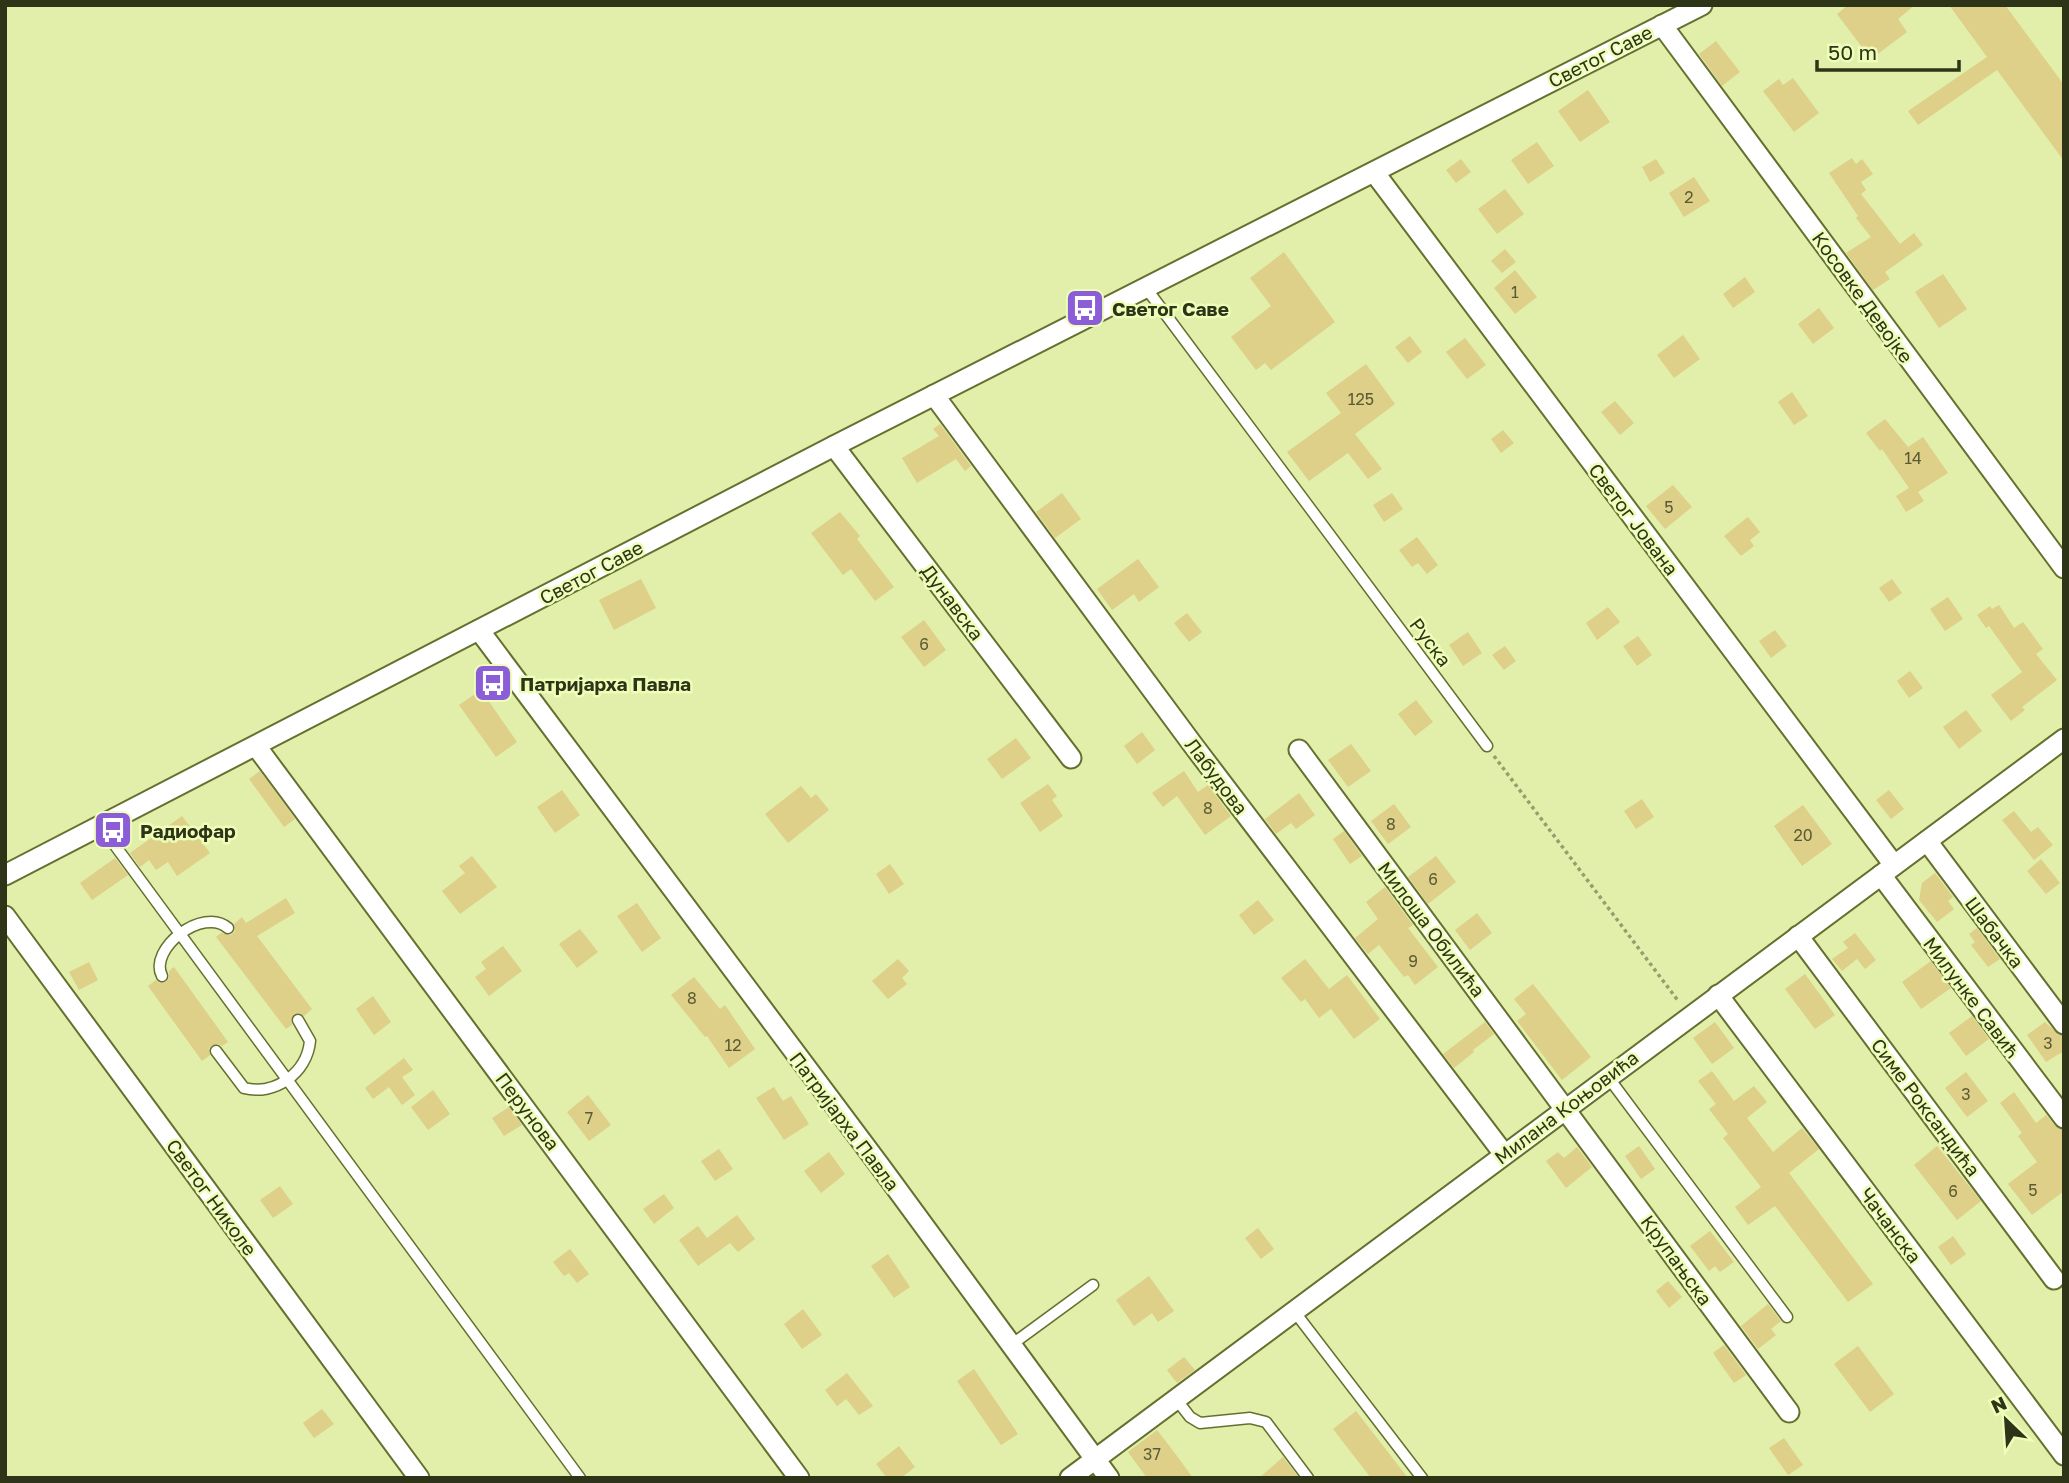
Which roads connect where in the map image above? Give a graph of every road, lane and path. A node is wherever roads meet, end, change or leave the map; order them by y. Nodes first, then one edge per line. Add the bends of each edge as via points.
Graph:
1 (1702, 5) edge
2 (1662, 25) junction
3 (1374, 172) junction
4 (1146, 288) junction
5 (934, 395) junction
6 (834, 446) junction
7 (2064, 568) edge
8 (479, 630) junction
9 (2064, 739) edge
10 (256, 746) junction
11 (1487, 746) joint
12 (1299, 750) dead end
13 (1071, 758) dead end
14 (100, 825) junction
15 (1927, 841) junction
16 (1887, 870) junction
17 (5, 875) edge
18 (5, 916) edge
19 (228, 928) dead end
20 (179, 933) junction
21 (1798, 936) junction
22 (162, 976) dead end
23 (1718, 995) junction
24 (1689, 1017) junction
25 (298, 1020) dead end
26 (2064, 1024) edge
27 (216, 1051) dead end
28 (1608, 1077) junction
29 (288, 1079) junction
30 (1566, 1108) junction
31 (2064, 1118) edge
32 (1504, 1154) junction
33 (2054, 1279) dead end
34 (1093, 1285) dead end
35 (1294, 1311) junction
36 (1787, 1317) dead end
37 (1011, 1345) junction
38 (1176, 1399) junction
39 (1789, 1412) dead end
40 (2064, 1455) edge
41 (1095, 1460) junction
42 (419, 1478) edge
43 (580, 1478) edge
44 (799, 1478) edge
45 (1070, 1478) edge
46 (1109, 1478) edge
47 (1308, 1478) edge
48 (1422, 1478) edge

1 - 2 street, Светог Саве
2 - 3 street, Светог Саве
2 - 7 street, Косовке Девојке
3 - 4 street, Светог Саве
3 - 16 street, Светог Јована
4 - 5 street, Светог Саве
4 - 11 lane, Руска
5 - 6 street, Светог Саве
5 - 32 street, Лабудова
6 - 8 street, Светог Саве
6 - 13 street, Дунавска
8 - 10 street, Светог Саве
8 - 37 street, Патријарха Павла
9 - 15 street, Милана Коњовића
10 - 14 street, Светог Саве
10 - 44 street, Перунова
11 - 24 path
12 - 30 street, Милоша Обилића
14 - 17 street, Светог Саве
14 - 20 lane
15 - 16 street, Милана Коњовића
15 - 26 street, Шабачка
16 - 21 street, Милана Коњовића
16 - 31 street, Милунке Савић
18 - 42 street, Светог Николе
19 - 20 lane via 201,923
20 - 22 lane via 161,961
20 - 29 lane
21 - 23 street, Милана Коњовића
21 - 33 street, Симе Роксандића
23 - 24 street, Милана Коњовића
23 - 40 street, Чачанска
24 - 28 street, Милана Коњовића
25 - 29 lane via 310,1041 309,1050
27 - 29 lane via 244,1088 264,1091
28 - 30 street, Милана Коњовића
28 - 36 lane
29 - 43 lane
30 - 32 street, Милана Коњовића
30 - 39 street, Крупањска
32 - 35 street, Милана Коњовића
34 - 37 lane
35 - 38 street, Милана Коњовића
35 - 48 lane
37 - 41 street, Патријарха Павла
38 - 41 street, Милана Коњовића
38 - 47 lane via 1200,1423 1266,1422
41 - 45 street, Милана Коњовића
41 - 46 street, Патријарха Павла

